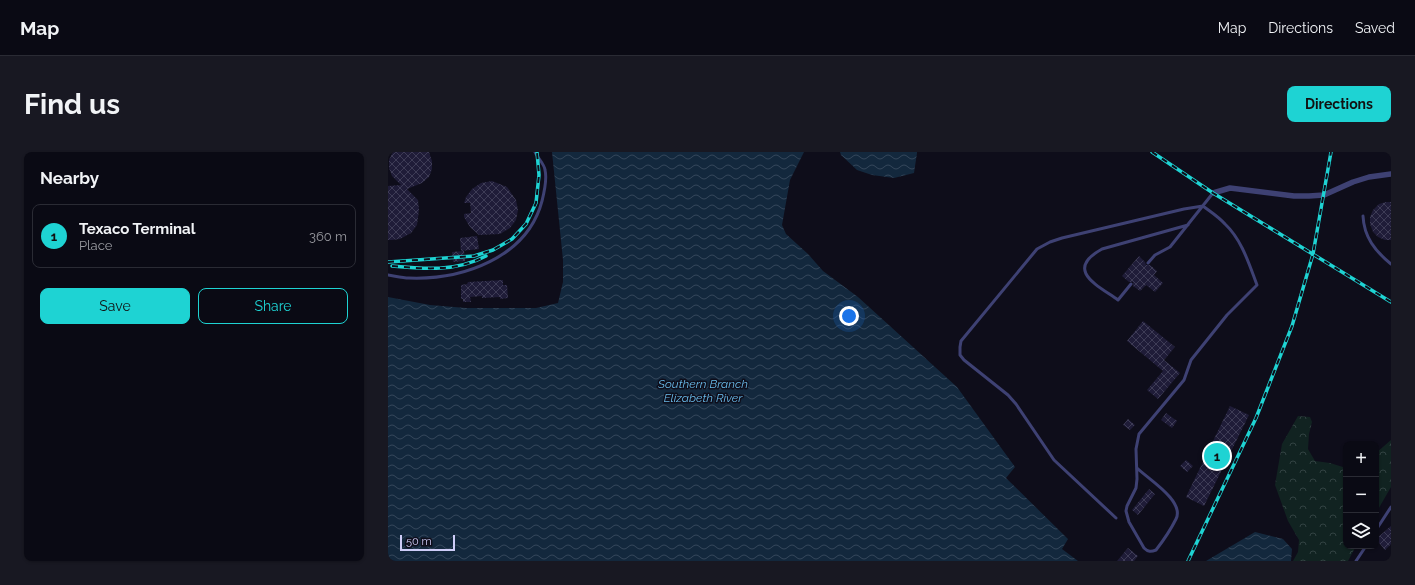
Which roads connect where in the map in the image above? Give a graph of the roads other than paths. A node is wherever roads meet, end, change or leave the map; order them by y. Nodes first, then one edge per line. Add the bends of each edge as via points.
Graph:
1 (534, 152) edge
2 (1391, 174) edge
3 (1213, 193) joint
4 (1203, 206) junction
5 (1362, 216) dead end
6 (1188, 224) junction
7 (1148, 263) dead end
8 (1391, 264) edge
9 (388, 275) edge
10 (1131, 284) dead end
11 (1137, 468) junction
12 (1391, 507) edge
13 (1116, 518) dead end
14 (1379, 525) edge
15 (1364, 549) edge
16 (1356, 561) edge

1 - 9 lane via 546,169 543,194 539,211 529,230 514,245 493,261 474,269 436,277 408,278
2 - 3 street via 1353,182 1324,195 1294,196 1230,188
3 - 4 lane
4 - 6 lane
4 - 11 lane via 1226,224 1235,237 1257,285 1226,315 1191,360 1184,380 1139,434 1136,449
4 - 13 lane via 1062,238 1037,249 961,341 960,355 964,360 1016,404 1054,460
5 - 8 lane via 1363,227 1370,241
6 - 7 lane via 1170,247 1154,255
6 - 10 lane via 1102,249 1092,254 1085,264 1089,279 1118,300
11 - 11 lane via 1136,488 1127,506 1127,517 1144,548 1152,552 1156,550 1176,519 1177,508 1174,501
12 - 14 lane
15 - 16 lane

